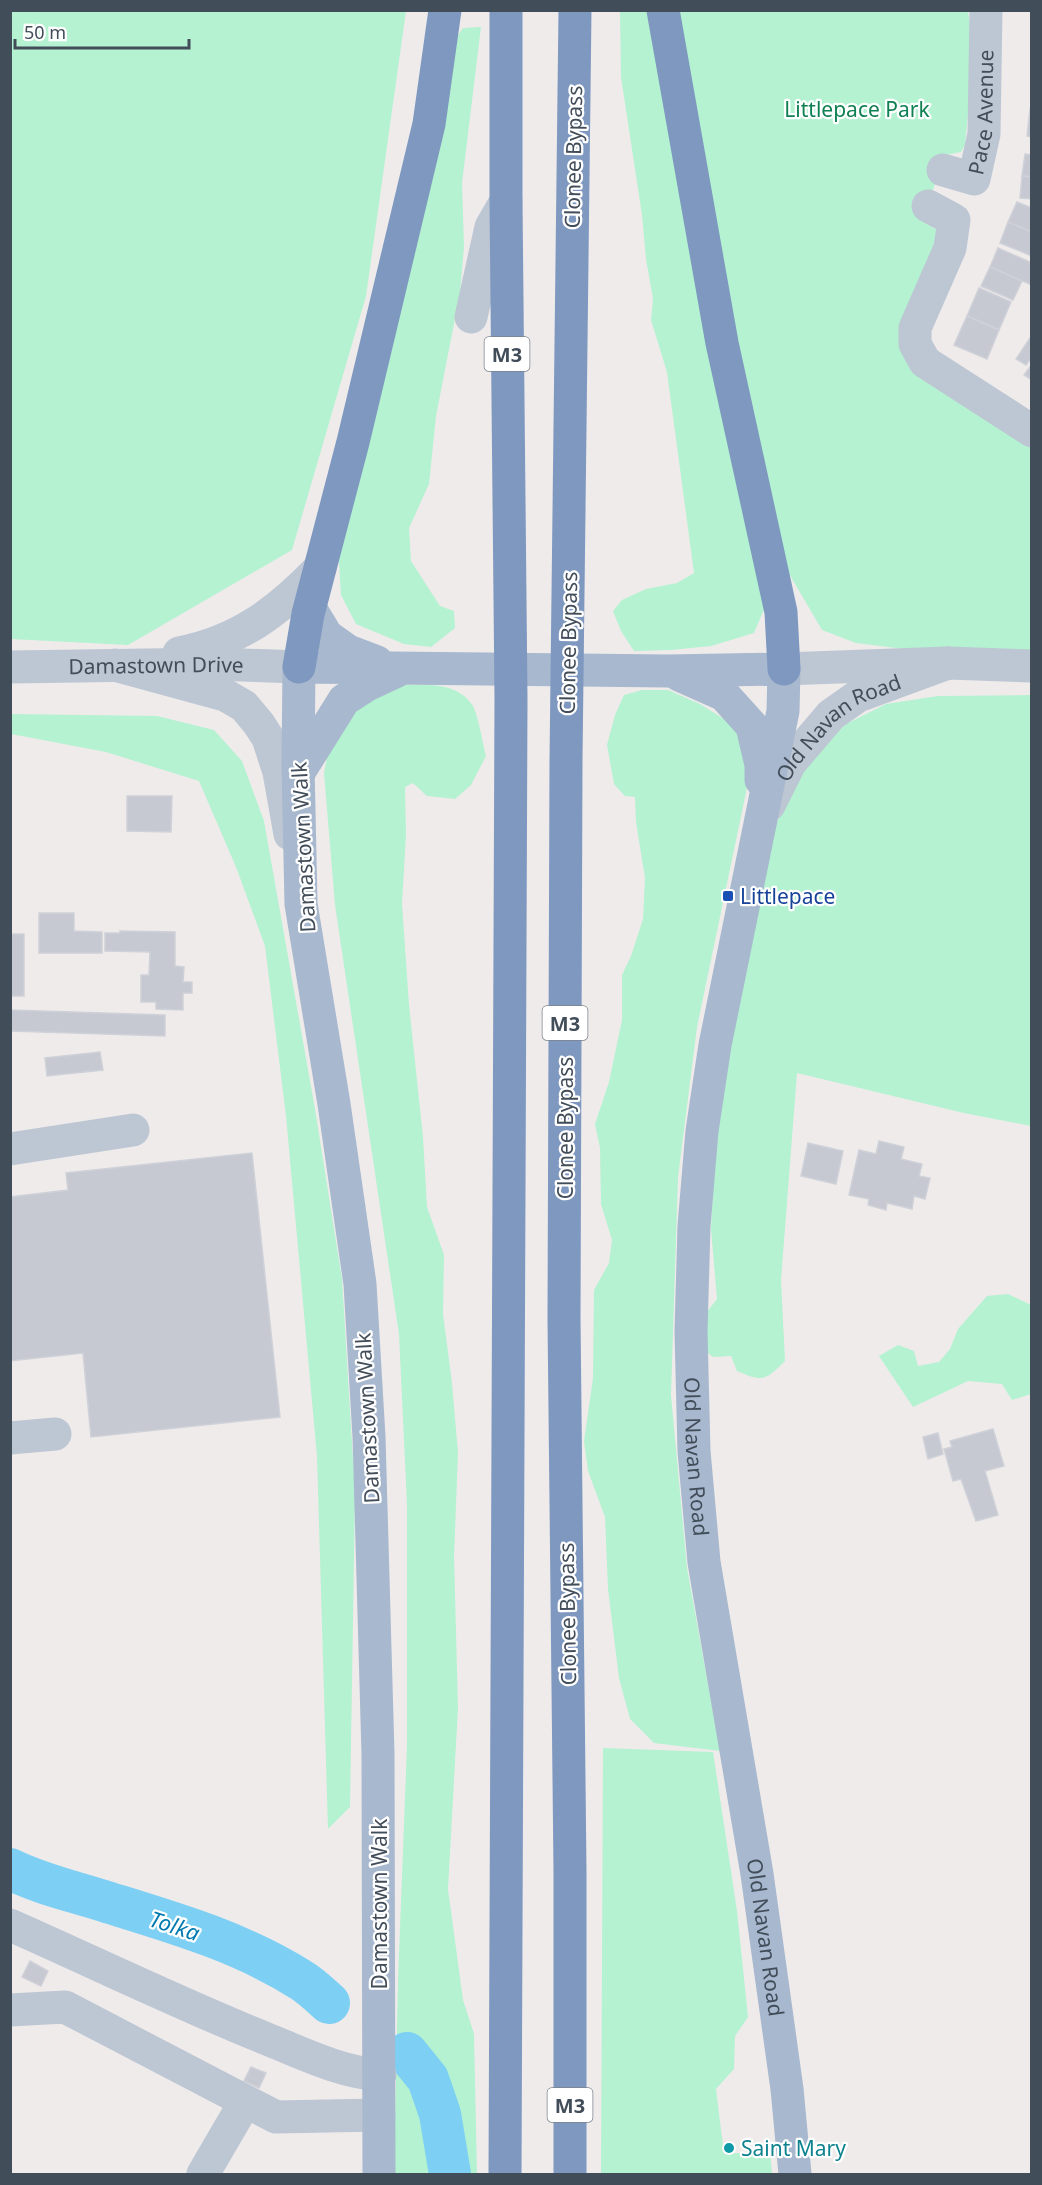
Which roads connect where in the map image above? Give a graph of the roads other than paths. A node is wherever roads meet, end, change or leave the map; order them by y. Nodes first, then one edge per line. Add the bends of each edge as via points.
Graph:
1 (445, 10) edge
2 (506, 10) edge
3 (575, 10) edge
4 (663, 10) edge
5 (986, 10) edge
6 (943, 170) dead end
7 (506, 201) junction
8 (928, 206) dead end
9 (471, 317) dead end
10 (1032, 431) edge
11 (320, 568) junction
12 (309, 608) junction
13 (948, 663) junction
14 (115, 665) junction
15 (1032, 666) edge
16 (10, 667) edge
17 (299, 667) junction
18 (400, 668) junction
19 (784, 669) junction
20 (653, 670) junction
21 (299, 772) junction
22 (760, 824) junction
23 (301, 904) junction
24 (133, 1130) dead end
25 (10, 1149) edge
26 (55, 1434) dead end
27 (10, 1438) edge
28 (10, 1924) edge
29 (10, 2010) edge
30 (380, 2075) junction
31 (245, 2102) junction
32 (380, 2115) junction
33 (203, 2175) edge
34 (379, 2175) edge
35 (505, 2175) edge
36 (570, 2175) edge
37 (795, 2175) edge

1 - 11 highway via 429,124
2 - 7 highway, M3
3 - 36 highway, Clonee Bypass / M3 via 564,1294
4 - 19 highway via 722,343 781,612
5 - 6 street, Pace Avenue via 984,134 974,179
7 - 9 street via 491,227
7 - 35 highway, M3 via 511,698
8 - 10 street via 954,220 950,248 915,328 915,344 925,362
11 - 12 highway
11 - 14 street via 294,595 230,639
12 - 17 highway
12 - 18 main road via 327,636 348,651
13 - 15 street
13 - 19 street
13 - 22 street, Old Navan Road via 858,696 831,715 790,763
14 - 16 street, Damastown Drive
14 - 17 street, Damastown Drive
14 - 23 street via 225,695 244,706 259,724 279,772
17 - 18 main road
17 - 21 main road, Damastown Walk
18 - 20 main road
18 - 21 main road via 344,700
19 - 20 main road
19 - 22 main road, Old Navan Road via 783,711
20 - 22 main road via 724,695 752,726 761,765
21 - 23 main road, Damastown Walk
22 - 37 main road, Old Navan Road via 715,1045 702,1131 691,1332 694,1450 704,1562 757,1874
23 - 30 main road, Damastown Walk via 360,1284 370,1448 378,1754
24 - 25 street
26 - 27 street
28 - 30 street via 224,2022 336,2067
29 - 31 street via 65,2007
30 - 32 main road, Damastown Walk
31 - 32 street via 276,2117
31 - 33 street
32 - 34 main road, Damastown Walk

